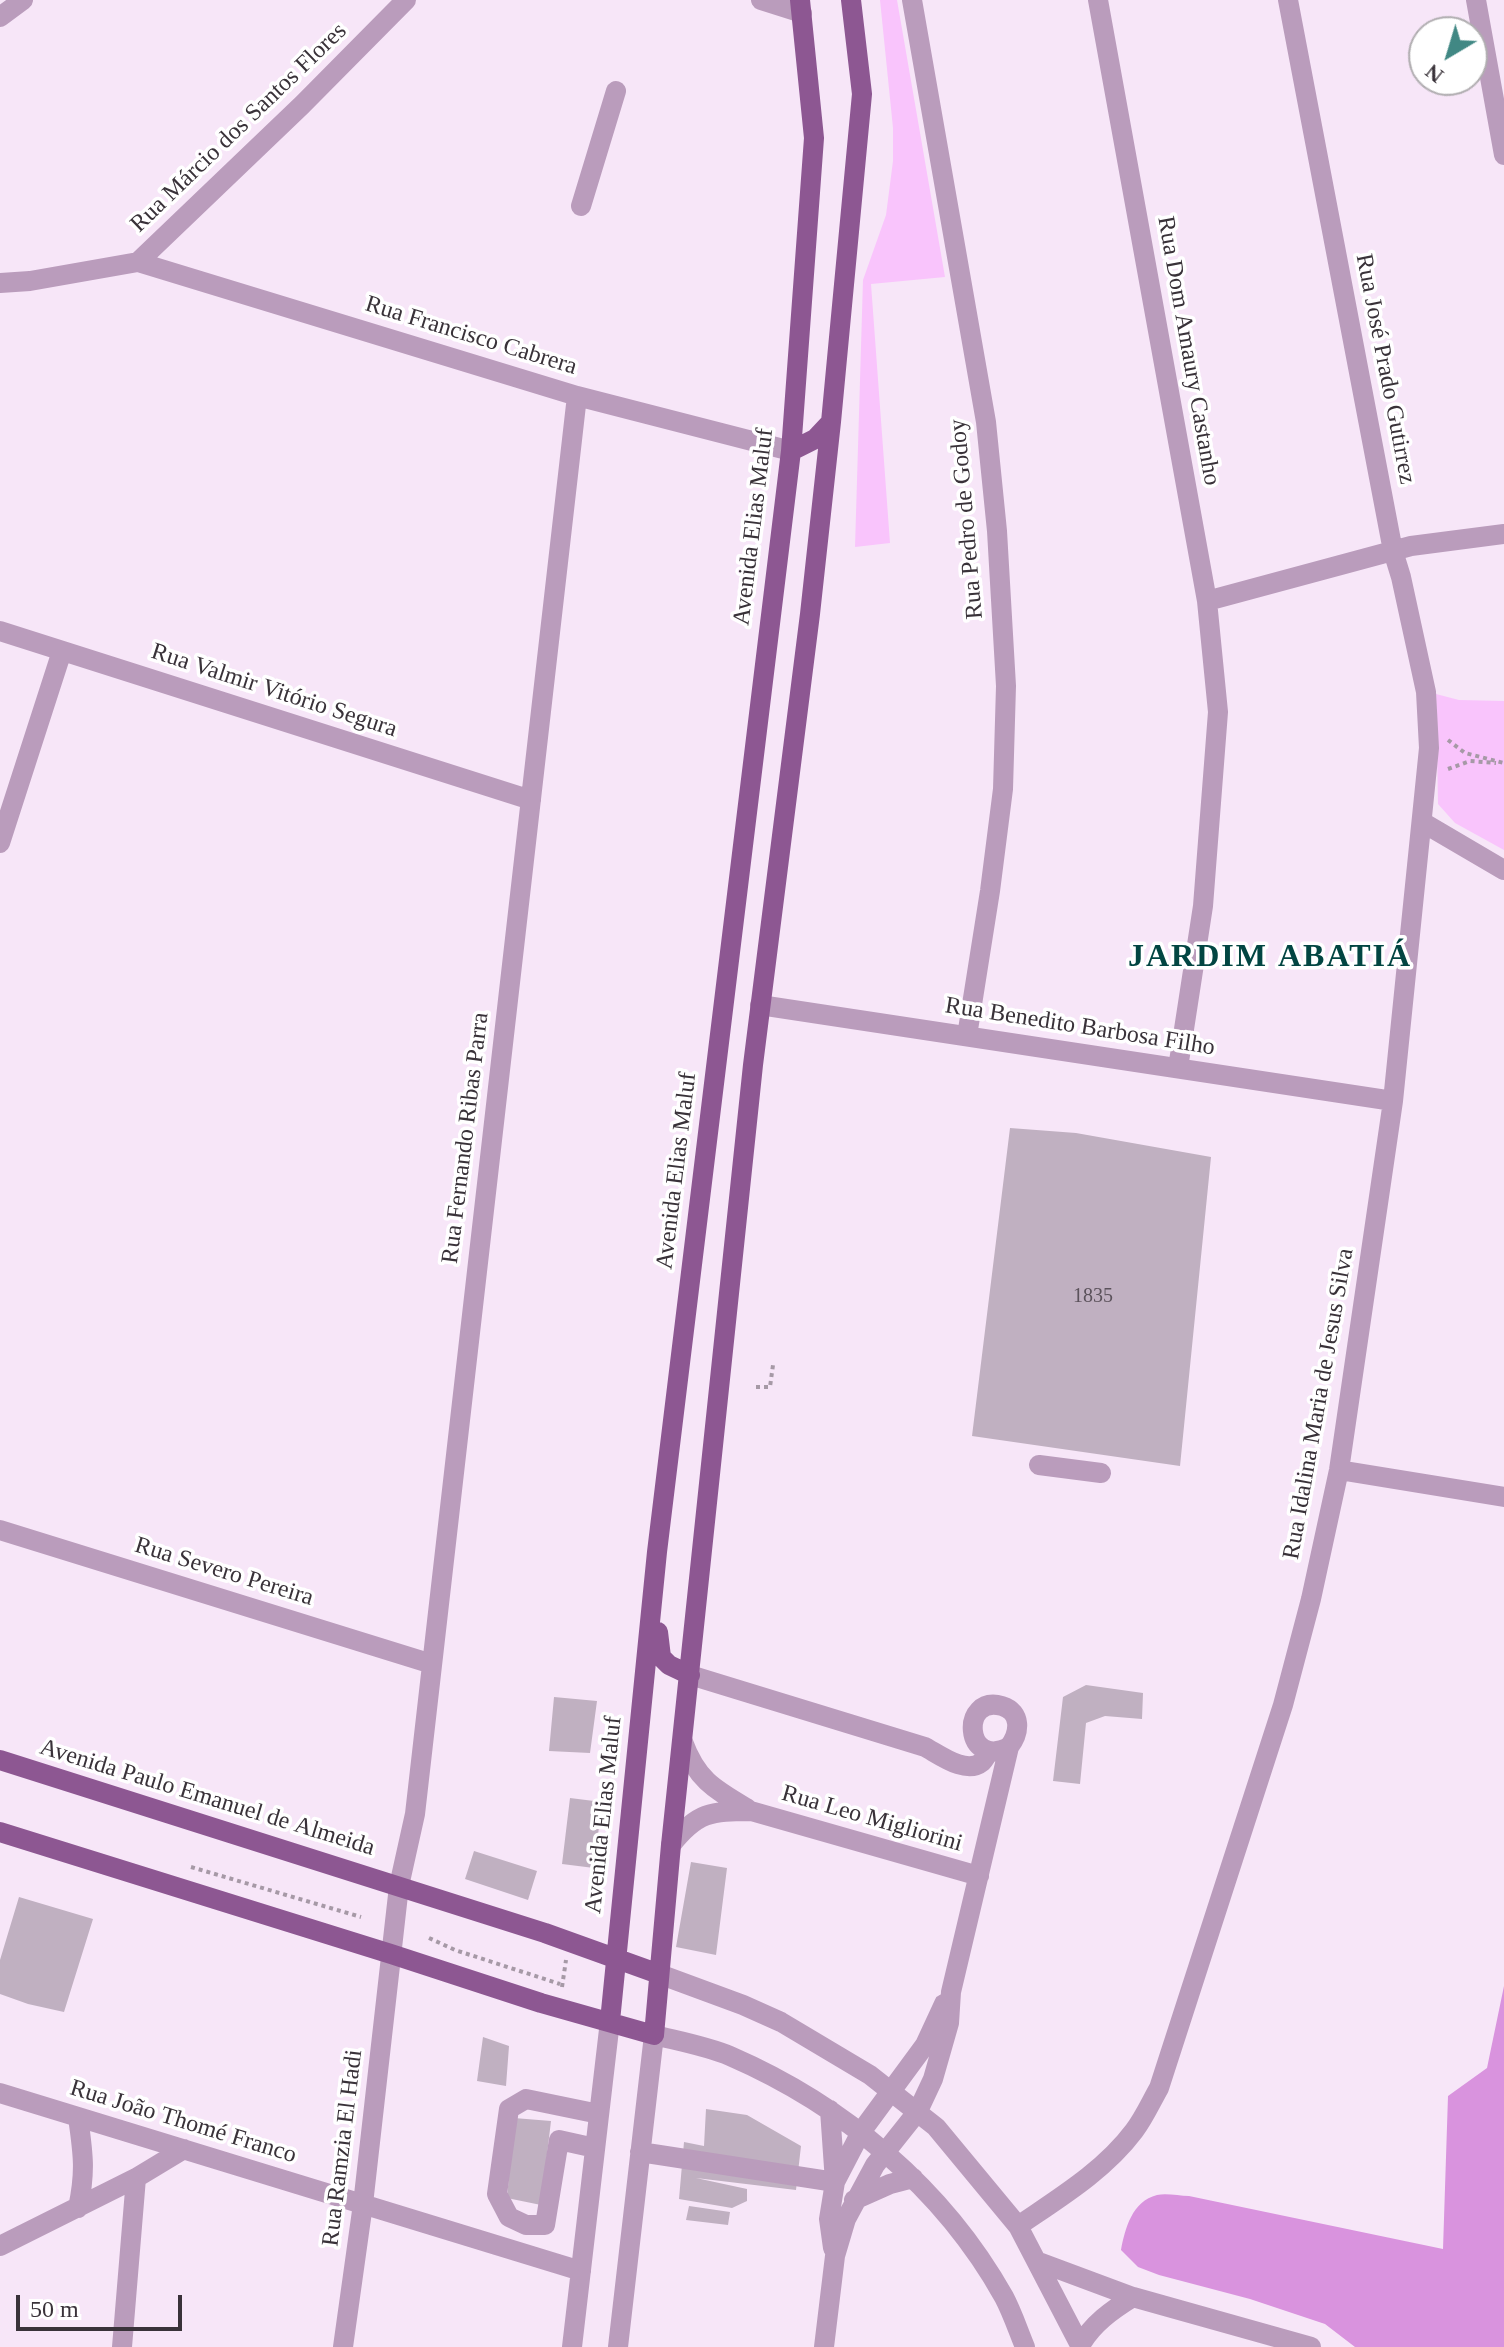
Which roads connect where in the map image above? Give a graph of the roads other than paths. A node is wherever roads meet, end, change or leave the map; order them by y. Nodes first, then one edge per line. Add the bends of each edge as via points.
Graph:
1 (23, 0) edge
2 (406, 0) edge
3 (761, 0) edge
4 (851, 0) edge
5 (912, 0) edge
6 (1098, 0) edge
7 (1288, 0) edge
8 (1476, 0) edge
9 (801, 6) edge
10 (0, 17) edge
11 (616, 91) dead end
12 (1504, 154) edge
13 (581, 206) dead end
14 (138, 262) junction
15 (0, 283) edge
16 (577, 396) junction
17 (831, 422) junction
18 (791, 451) junction
19 (1504, 534) edge
20 (1393, 551) junction
21 (1207, 601) junction
22 (0, 631) edge
23 (62, 651) junction
24 (1438, 751) joint
25 (531, 800) junction
26 (1422, 822) junction
27 (0, 843) edge
28 (1504, 870) edge
29 (760, 1005) junction
30 (967, 1036) junction
31 (1178, 1068) junction
32 (1393, 1101) junction
33 (1039, 1465) dead end
34 (1339, 1470) junction
35 (1101, 1473) dead end
36 (1504, 1497) edge
37 (0, 1530) edge
38 (657, 1552) junction
39 (432, 1664) junction
40 (690, 1675) junction
41 (683, 1742) junction
42 (0, 1760) edge
43 (751, 1811) junction
44 (0, 1832) edge
45 (671, 1845) junction
46 (979, 1876) junction
47 (399, 1886) junction
48 (391, 1954) junction
49 (614, 1958) junction
50 (659, 1974) junction
51 (951, 1992) junction
52 (610, 2021) junction
53 (654, 2035) junction
54 (912, 2063) junction
55 (870, 2075) junction
56 (933, 2079) junction
57 (892, 2090) junction
58 (0, 2093) edge
59 (830, 2110) junction
60 (918, 2111) junction
61 (599, 2114) junction
62 (78, 2117) junction
63 (936, 2127) junction
64 (861, 2132) junction
65 (595, 2148) junction
66 (184, 2149) junction
67 (640, 2152) junction
68 (886, 2152) junction
69 (136, 2178) junction
70 (913, 2178) junction
71 (835, 2182) junction
72 (854, 2200) junction
73 (363, 2204) junction
74 (78, 2208) junction
75 (1018, 2226) junction
76 (0, 2246) edge
77 (835, 2256) junction
78 (1039, 2262) junction
79 (581, 2271) junction
80 (1133, 2297) junction
81 (825, 2345) edge
82 (1080, 2346) edge
83 (122, 2347) edge
84 (343, 2347) edge
85 (572, 2347) edge
86 (618, 2347) edge
87 (1025, 2347) edge
88 (1311, 2347) edge

1 - 10 street
2 - 14 street, Rua Márcio dos Santos Flores
3 - 9 street
4 - 17 main road via 862,94
5 - 30 street, Rua Pedro de Godoy via 986,422 1006,686 1003,789
6 - 21 street, Rua Dom Amaury Castanho
7 - 20 street, Rua José Prado Gutirrez
8 - 12 street
9 - 18 main road, Avenida Elias Maluf via 814,138
11 - 13 street
14 - 15 street, Rua Márcio dos Santos Flores
14 - 16 street, Rua Francisco Cabrera
16 - 18 street, Rua Francisco Cabrera
16 - 25 street, Rua Fernando Ribas Parra
17 - 18 main road via 815,439
17 - 29 main road
18 - 38 main road, Avenida Elias Maluf
19 - 20 street
20 - 21 street
20 - 24 street, Rua José Prado Gutirrez
21 - 31 street, Rua Dom Amaury Castanho via 1218,712 1203,906
22 - 23 street, Rua Valmir Vitório Segura
23 - 25 street, Rua Valmir Vitório Segura
23 - 27 street
24 - 26 street, Rua Idalina Maria de Jesus Silva
25 - 39 street, Rua Fernando Ribas Parra
26 - 28 street
26 - 32 street, Rua Idalina Maria de Jesus Silva
29 - 30 street, Rua Benedito Barbosa Filho
29 - 40 main road
30 - 31 street, Rua Benedito Barbosa Filho
31 - 32 street, Rua Benedito Barbosa Filho
32 - 34 street, Rua Idalina Maria de Jesus Silva
33 - 35 street
34 - 36 street
34 - 75 street, Rua Idalina Maria de Jesus Silva via 1283,1705 1159,2088 1134,2131 1104,2163
37 - 39 street, Rua Severo Pereira
38 - 40 main road via 659,1654
38 - 49 main road, Avenida Elias Maluf
39 - 47 street, Rua Fernando Ribas Parra via 415,1814
40 - 41 main road
40 - 46 street via 925,1747 992,1747 999,1794
41 - 43 street, Rua Leo Migliorini via 698,1774
41 - 45 main road
42 - 47 main road, Avenida Paulo Emanuel de Almeida
43 - 45 street, Rua Leo Migliorini via 719,1811 695,1820
43 - 46 street, Rua Leo Migliorini
44 - 48 main road
45 - 50 main road
46 - 51 street
47 - 48 street
47 - 49 main road, Avenida Paulo Emanuel de Almeida
48 - 52 main road
48 - 73 street, Rua Ramzia El Hadi
49 - 50 main road, Avenida Paulo Emanuel de Almeida
49 - 52 main road, Avenida Elias Maluf
50 - 53 main road
50 - 55 street via 781,2022
51 - 54 street
51 - 56 street via 949,2023
52 - 53 main road
52 - 61 street, Avenida Elias Maluf
53 - 59 street via 727,2055
53 - 67 street
54 - 55 street
54 - 57 street
55 - 57 street
56 - 60 street
56 - 63 street
57 - 60 street
57 - 64 street
58 - 62 street, Rua João Thomé Franco
59 - 64 street
59 - 71 street
60 - 63 street
60 - 68 street
61 - 65 street, Avenida Elias Maluf
61 - 65 street via 526,2099 509,2109 497,2194 509,2217 526,2225 545,2225 559,2140
62 - 66 street, Rua João Thomé Franco
62 - 74 street via 84,2163
63 - 75 street
64 - 68 street
64 - 71 street
65 - 79 street, Avenida Elias Maluf
66 - 69 street
66 - 73 street, Rua João Thomé Franco
67 - 71 street
67 - 86 street
68 - 70 street
68 - 72 street
69 - 74 street
69 - 83 street
70 - 72 street
70 - 87 street via 975,2251 1005,2298
71 - 77 street via 829,2219
72 - 77 street
73 - 79 street, Rua João Thomé Franco
73 - 84 street, Rua Ramzia El Hadi
74 - 76 street
75 - 78 street
77 - 81 street
78 - 80 street
78 - 82 street
79 - 85 street, Avenida Elias Maluf
80 - 82 street via 1095,2325
80 - 88 street

